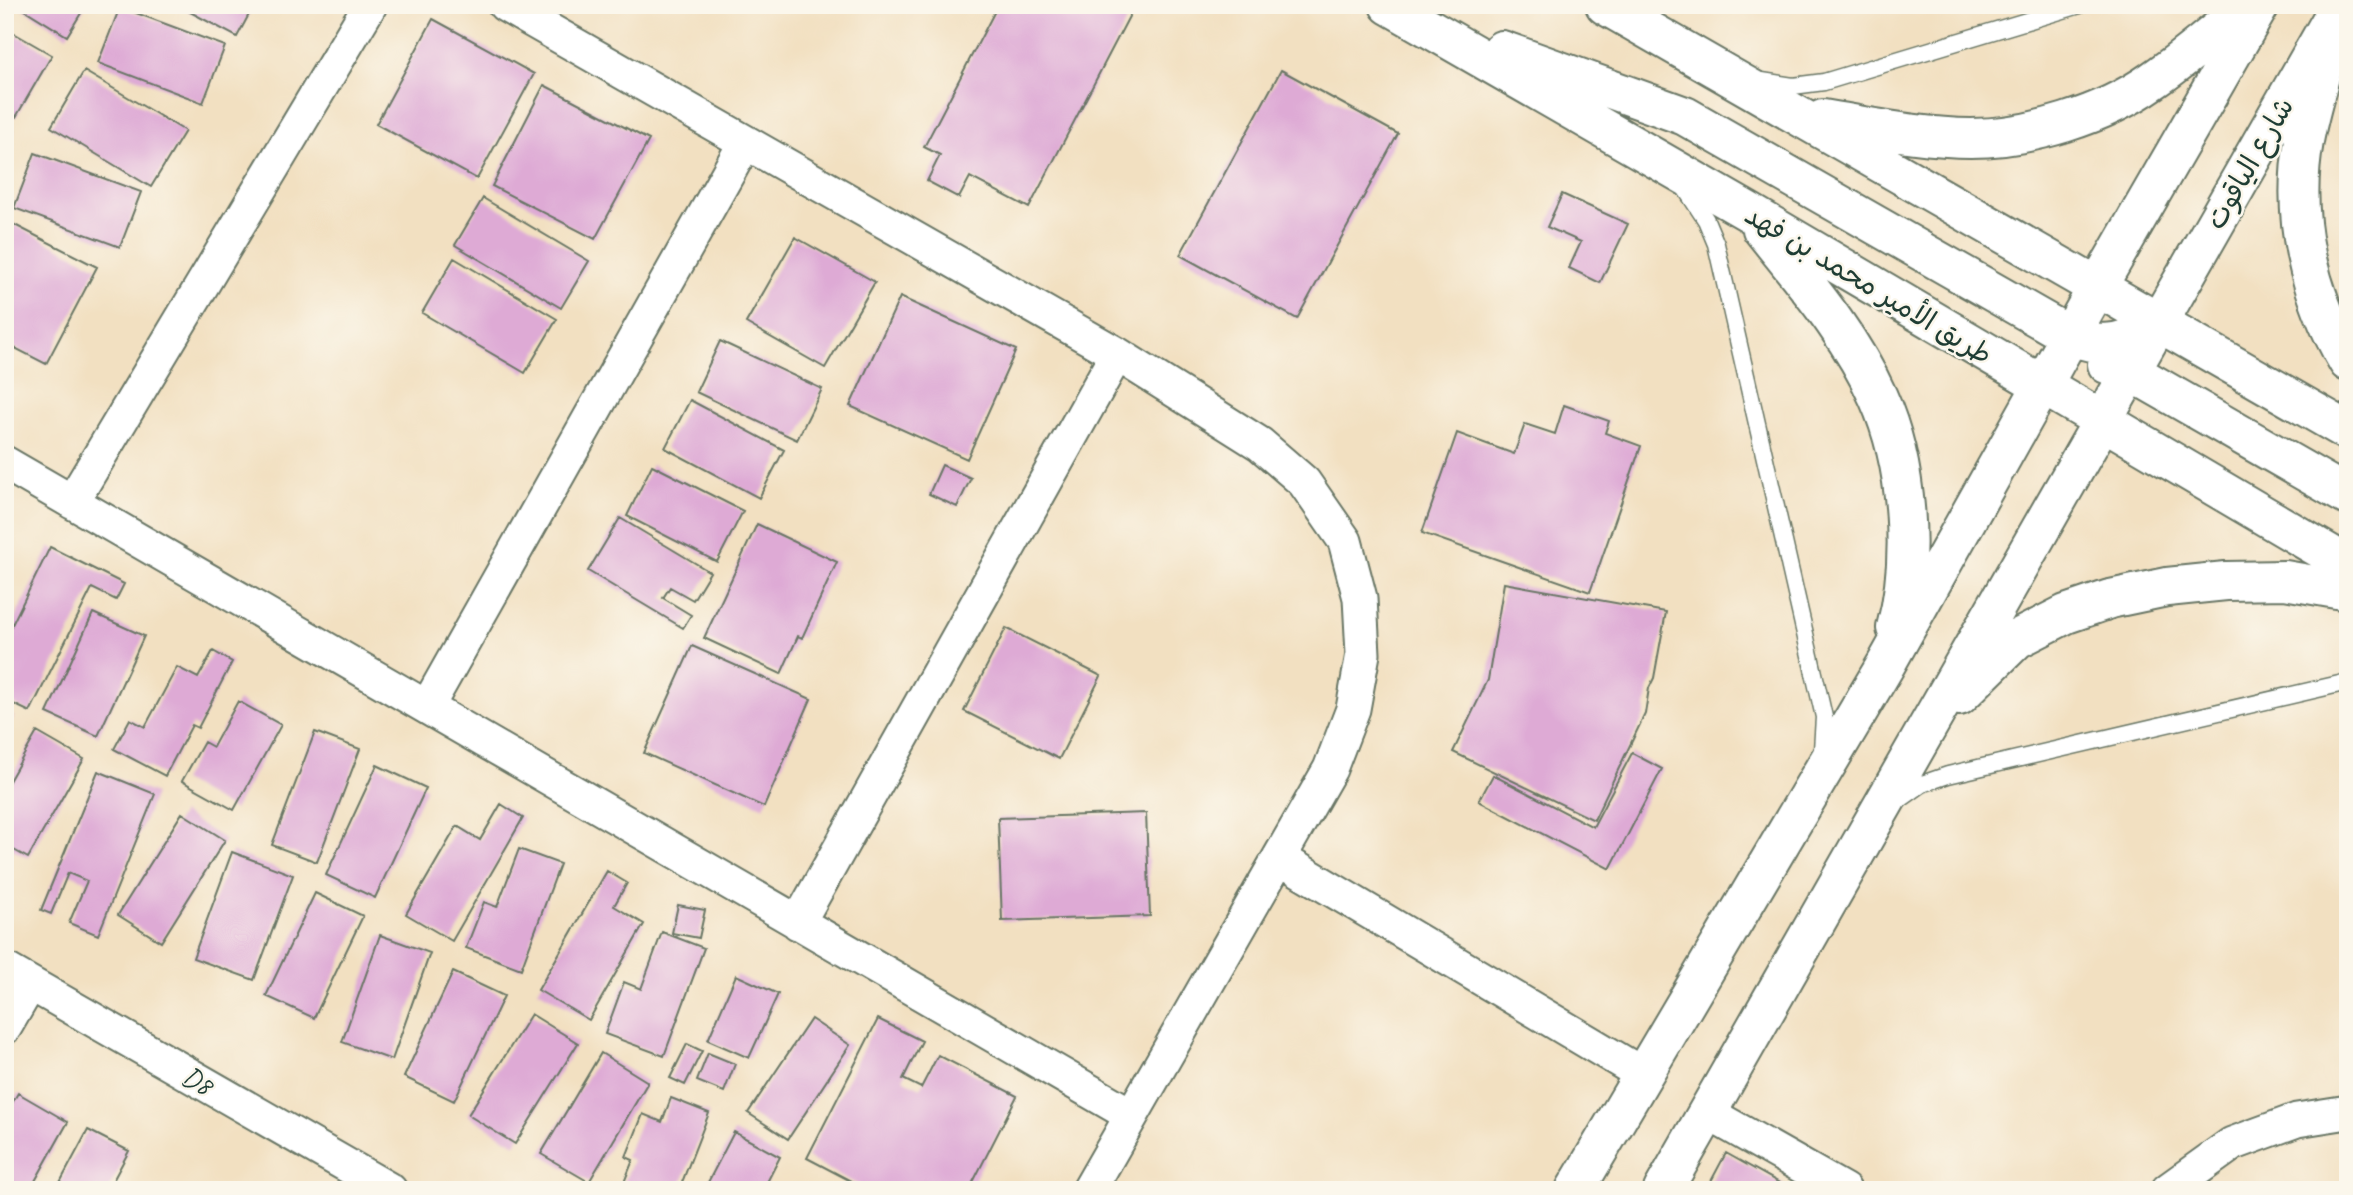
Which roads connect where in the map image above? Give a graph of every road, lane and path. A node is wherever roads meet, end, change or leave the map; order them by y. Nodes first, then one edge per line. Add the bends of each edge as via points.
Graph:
1 (370, 5) edge
2 (505, 5) edge
3 (1605, 5) edge
4 (2080, 5) edge
5 (2248, 5) edge
6 (2260, 5) edge
7 (2339, 7) edge
8 (1396, 10) edge
9 (1720, 70) junction
10 (1801, 116) junction
11 (746, 143) junction
12 (1665, 164) junction
13 (1747, 211) junction
14 (2098, 286) junction
15 (2158, 321) junction
16 (2098, 353) junction
17 (1117, 354) junction
18 (2348, 362) edge
19 (2041, 386) junction
20 (2102, 422) junction
21 (2348, 431) edge
22 (5, 463) edge
23 (2348, 496) edge
24 (72, 502) junction
25 (2348, 565) edge
26 (2348, 591) edge
27 (1885, 666) junction
28 (2348, 682) edge
29 (427, 707) junction
30 (1925, 729) junction
31 (1810, 792) junction
32 (1870, 827) junction
33 (1279, 858) junction
34 (798, 923) junction
35 (18, 977) edge
36 (5, 1027) edge
37 (1642, 1074) junction
38 (2348, 1112) edge
39 (1709, 1113) junction
40 (1131, 1115) junction
41 (390, 1190) edge
42 (1089, 1190) edge
43 (1575, 1190) edge
44 (1663, 1190) edge
45 (1844, 1190) edge
46 (2168, 1190) edge

1 - 24 street
2 - 11 street
3 - 9 street
4 - 9 lane via 1824,82 1793,86
5 - 10 street via 2151,83 2110,106 2064,122 1973,138
6 - 14 street
7 - 15 street, شارع الياقوت
7 - 18 street via 2304,140 2299,189 2312,280 2329,330
8 - 12 street, طريق الأمير محمد بن فهد
8 - 16 street via 1685,116
9 - 10 street
10 - 14 street
11 - 17 street
11 - 29 street
12 - 13 street, طريق الأمير محمد بن فهد
12 - 31 lane via 1706,220 1719,258 1824,717 1821,759
13 - 19 street, طريق الأمير محمد بن فهد
13 - 27 street via 1853,351 1878,397 1894,447 1907,544 1903,601
14 - 15 street
14 - 16 street
15 - 16 street via 2142,334
15 - 21 street
16 - 19 street
16 - 20 street
16 - 23 street
17 - 33 street via 1260,444 1304,482 1345,541 1360,598 1363,654 1353,709 1330,769
17 - 34 street
19 - 20 street, طريق الأمير محمد بن فهد
19 - 27 street
20 - 25 street, طريق الأمير محمد بن فهد
20 - 30 street
22 - 24 street
24 - 29 street
26 - 30 street via 2285,580 2226,581 2110,599 2066,614 2017,639
27 - 31 street
28 - 32 lane via 1948,775 1901,798
29 - 34 street
30 - 32 street
31 - 37 street
32 - 39 street
33 - 37 street
33 - 40 street
34 - 40 street
35 - 36 street
35 - 41 street, D8
37 - 43 street
38 - 46 street via 2297,1120 2232,1144
39 - 44 street
39 - 45 street
40 - 42 street

